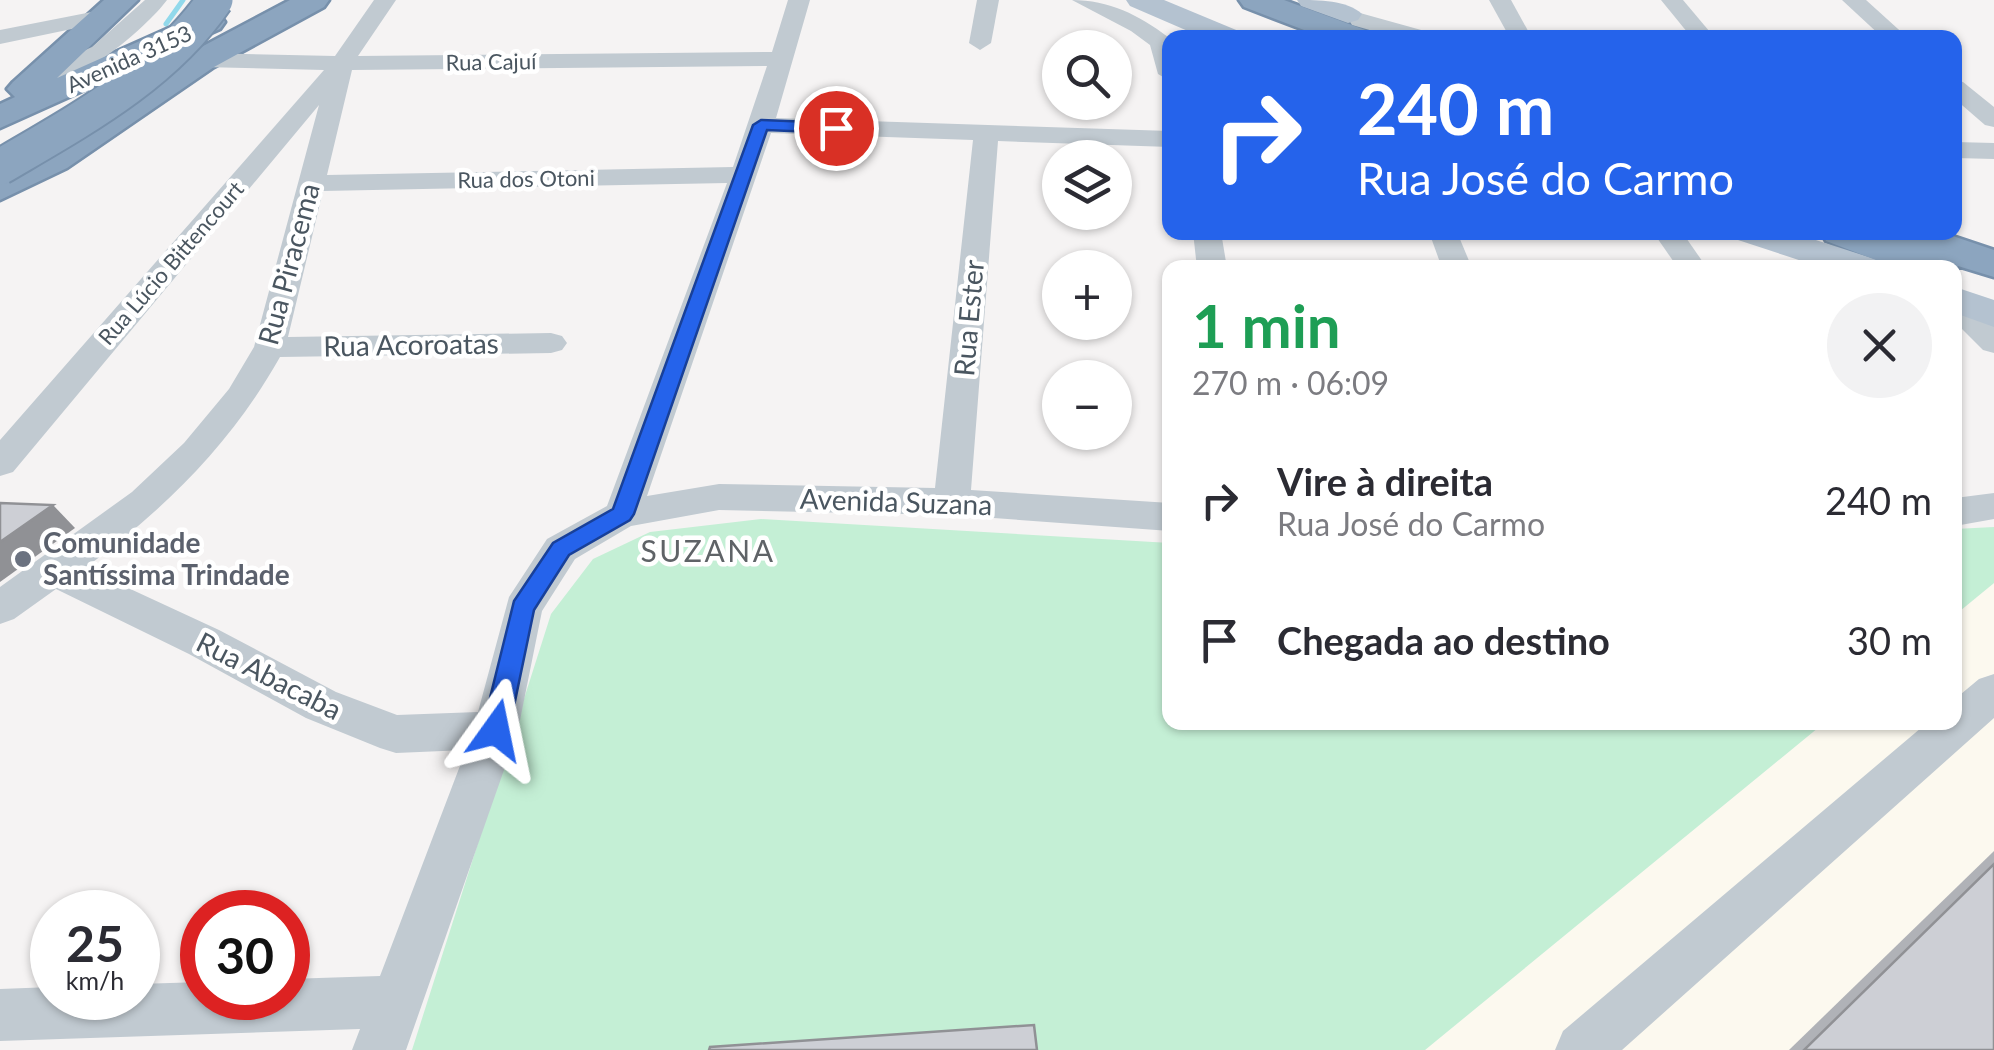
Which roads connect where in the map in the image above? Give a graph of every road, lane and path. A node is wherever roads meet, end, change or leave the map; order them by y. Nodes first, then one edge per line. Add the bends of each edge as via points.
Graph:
1 (156, 0) edge
2 (216, 0) edge
3 (257, 0) edge
4 (313, 0) edge
5 (344, 0) edge
6 (385, 0) edge
7 (799, 0) edge
8 (988, 0) edge
9 (1084, 0) edge
10 (1140, 0) edge
11 (1212, 0) edge
12 (1255, 0) edge
13 (1310, 0) edge
14 (1500, 0) edge
15 (1672, 0) edge
16 (1853, 0) edge
17 (115, 8) edge
18 (1350, 18) edge
19 (1211, 30) edge
20 (1289, 30) edge
21 (1377, 30) edge
22 (1394, 30) edge
23 (1517, 30) edge
24 (1697, 30) edge
25 (1888, 30) edge
26 (0, 37) edge
27 (980, 43) dead end
28 (1162, 48) edge
29 (209, 55) junction
30 (781, 60) junction
31 (342, 64) junction
32 (30, 84) junction
33 (1962, 93) edge
34 (0, 114) edge
35 (1994, 120) edge
36 (761, 125) junction
37 (986, 135) junction
38 (1162, 139) edge
39 (1962, 150) edge
40 (1994, 152) edge
41 (0, 167) edge
42 (740, 175) junction
43 (312, 183) junction
44 (0, 188) edge
45 (1776, 240) edge
46 (1863, 240) edge
47 (1923, 240) edge
48 (1839, 260) edge
49 (1917, 260) edge
50 (1994, 264) edge
51 (1962, 277) edge
52 (1994, 288) edge
53 (1962, 304) edge
54 (1962, 309) edge
55 (1994, 314) edge
56 (551, 343) dead end
57 (1994, 343) edge
58 (270, 347) junction
59 (0, 463) edge
60 (952, 502) junction
61 (1994, 506) edge
62 (1962, 511) edge
63 (622, 514) junction
64 (1162, 515) edge
65 (54, 571) junction
66 (0, 608) edge
67 (1994, 692) edge
68 (1962, 720) edge
69 (496, 730) junction
70 (1950, 730) edge
71 (0, 1015) edge
72 (388, 1026) edge
73 (1582, 1050) edge

1 - 32 street via 111,47
2 - 41 highway, bridge via 150,69
3 - 34 highway, Avenida 3153
4 - 29 highway, Avenida 3153
5 - 29 highway
6 - 31 street, Rua Piracema
7 - 30 street
8 - 27 street
9 - 28 street via 1139,26
10 - 19 main road
11 - 20 highway
12 - 18 highway
13 - 18 main road
14 - 23 street
15 - 24 street
16 - 25 street
17 - 26 street
17 - 32 highway
18 - 21 highway
18 - 22 street
29 - 31 street, Rua Cajuí
29 - 44 highway
30 - 31 street, Rua Cajuí
30 - 36 street
31 - 43 street, Rua Piracema
31 - 59 street, Rua Lúcio Bittencourt
32 - 34 highway
33 - 35 street
36 - 37 street
36 - 42 street
37 - 38 street
37 - 60 street, Rua Ester
39 - 40 street
42 - 43 street, Rua dos Otoni
42 - 63 street
43 - 58 street, Rua Piracema
45 - 48 main road
46 - 49 highway
47 - 50 highway
51 - 52 highway
53 - 55 main road
54 - 57 street
56 - 58 street, Rua Acoroatas
58 - 65 street, Rua Piracema via 222,424 172,477
60 - 63 street, Avenida Suzana via 719,497
60 - 64 street, Avenida Suzana
61 - 62 street
63 - 69 street, Avenida Suzana via 561,549 522,608
65 - 66 street, Rua Piracema
65 - 69 street, Rua Abacaba via 320,706 396,734
67 - 68 street
69 - 72 street, Avenida Suzana
70 - 73 street
71 - 72 street

